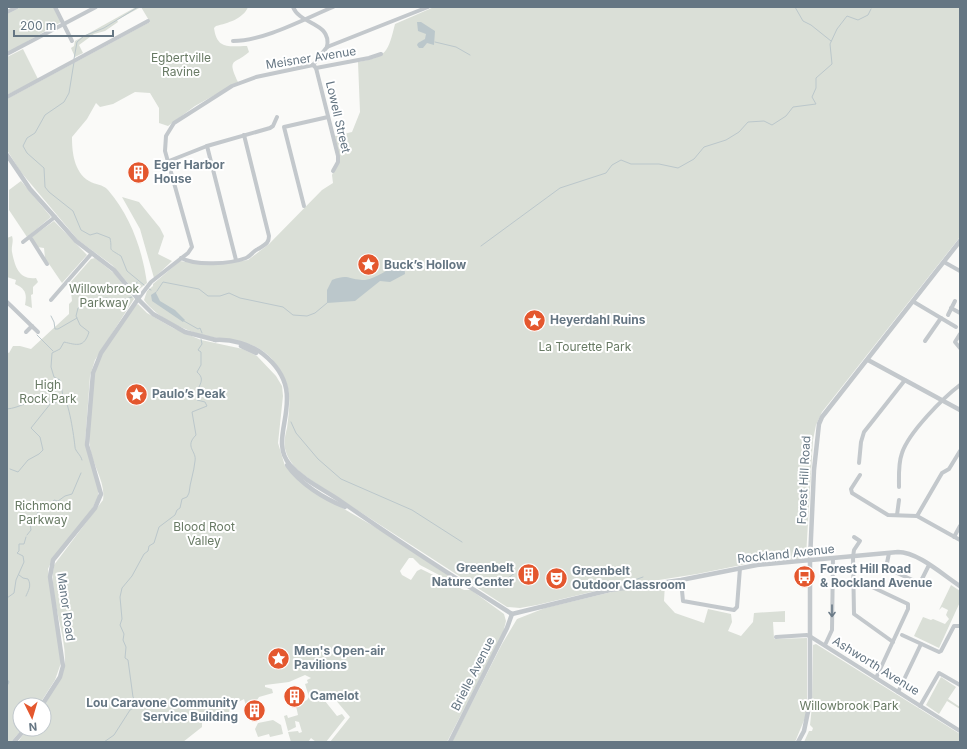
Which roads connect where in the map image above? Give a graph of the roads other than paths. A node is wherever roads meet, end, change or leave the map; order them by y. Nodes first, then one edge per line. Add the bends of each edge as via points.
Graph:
1 (17, 7) edge
2 (55, 7) edge
3 (96, 7) edge
4 (293, 7) edge
5 (333, 7) edge
6 (428, 7) edge
7 (7, 12) edge
8 (305, 19) junction
9 (148, 21) dead end
10 (64, 24) junction
11 (233, 40) dead end
12 (72, 41) dead end
13 (327, 48) junction
14 (7, 54) edge
15 (381, 54) dead end
16 (315, 66) junction
17 (7, 97) edge
18 (276, 117) dead end
19 (328, 117) junction
20 (244, 135) junction
21 (207, 146) junction
22 (7, 155) edge
23 (169, 161) junction
24 (333, 171) dead end
25 (304, 206) dead end
26 (55, 217) junction
27 (30, 237) junction
28 (960, 241) edge
29 (23, 242) dead end
30 (92, 253) junction
31 (181, 258) junction
32 (236, 260) junction
33 (944, 262) junction
34 (46, 264) dead end
35 (960, 271) edge
36 (138, 299) junction
37 (51, 300) dead end
38 (955, 301) dead end
39 (7, 302) edge
40 (914, 302) junction
41 (951, 308) junction
42 (960, 313) edge
43 (948, 315) dead end
44 (941, 318) junction
45 (32, 326) junction
46 (956, 327) dead end
47 (26, 332) dead end
48 (38, 332) dead end
49 (960, 334) edge
50 (925, 341) dead end
51 (959, 348) edge
52 (868, 360) junction
53 (904, 380) junction
54 (960, 385) edge
55 (942, 400) junction
56 (960, 410) edge
57 (960, 450) edge
58 (860, 463) dead end
59 (860, 475) dead end
60 (899, 487) dead end
61 (899, 500) dead end
62 (897, 516) junction
63 (917, 516) junction
64 (960, 526) edge
65 (854, 537) dead end
66 (954, 537) junction
67 (960, 540) edge
68 (889, 553) junction
69 (853, 557) junction
70 (832, 558) junction
71 (810, 560) junction
72 (929, 565) junction
73 (740, 568) junction
74 (681, 580) junction
75 (960, 586) edge
76 (853, 588) junction
77 (512, 614) junction
78 (960, 626) edge
79 (902, 635) dead end
80 (776, 637) dead end
81 (811, 637) junction
82 (893, 642) junction
83 (921, 644) junction
84 (825, 646) junction
85 (876, 678) junction
86 (960, 685) edge
87 (898, 692) junction
88 (47, 697) edge
89 (920, 706) junction
90 (960, 731) edge
91 (450, 742) edge
92 (798, 742) edge

1 - 7 street
2 - 10 street
3 - 10 street
4 - 8 street via 296,13
5 - 8 street
6 - 13 street
8 - 11 street via 268,33
8 - 13 street via 323,30 327,37
9 - 17 street
10 - 12 street
10 - 14 street
13 - 16 street
15 - 16 street, Meisner Avenue
16 - 19 street, Lowell Street
16 - 23 street, Meisner Avenue via 240,82 178,120 168,131 165,140 165,151
18 - 20 street via 270,128
19 - 24 street, Lowell Street via 338,156
19 - 25 street via 284,127
20 - 21 street
20 - 32 street via 269,241 248,258
21 - 23 street
21 - 32 street
22 - 26 street via 22,179
23 - 31 street, Meisner Avenue via 192,244 188,253
26 - 27 street
26 - 30 street via 76,241
27 - 29 street
27 - 34 street
28 - 33 street, Forest Hill Road
30 - 36 street via 114,270
30 - 37 street
31 - 32 street via 188,262 202,263
31 - 36 street, Meisner Avenue via 151,282
33 - 35 street
33 - 40 street, Forest Hill Road
36 - 77 street via 153,314 176,328 254,351 279,376 284,389 280,449 284,462 294,474 312,488 352,510
36 - 88 street, Manor Road via 101,352 93,373 87,445 101,494 94,508 51,566 50,577 63,666 60,677
38 - 41 street
39 - 45 street
40 - 44 street
40 - 52 street, Forest Hill Road
41 - 42 street
41 - 43 street
44 - 46 street
44 - 50 street
45 - 47 street
45 - 48 street
49 - 51 street via 955,342
52 - 53 street
52 - 71 street, Forest Hill Road via 818,424
53 - 55 street
53 - 58 street via 864,432
54 - 55 street
55 - 56 street
55 - 60 street via 904,448 899,466
57 - 63 street via 949,469 942,473
59 - 62 street via 851,489 852,493 888,515
61 - 62 street
62 - 63 street
63 - 66 street
64 - 66 street
65 - 69 street via 860,541
66 - 67 street
68 - 69 street, Rockland Avenue
68 - 72 street, Rockland Avenue via 909,554
68 - 72 street via 886,568 916,582 922,579
69 - 70 street, Rockland Avenue
69 - 76 street
70 - 71 street, Rockland Avenue
70 -> 84 street via 832,630
71 - 73 street, Rockland Avenue
71 - 81 street, Forest Hill Road
72 - 75 street, Rockland Avenue
73 - 74 street, Rockland Avenue
73 - 74 street via 737,607 734,610 683,601
74 - 77 street, Rockland Avenue via 610,590
76 - 82 street via 856,616
76 - 82 street via 870,586 908,604
77 - 91 street, Brielle Avenue
78 - 83 street via 954,626 940,651
79 - 83 street
80 - 81 street, Ashworth Avenue
81 - 84 street, Ashworth Avenue
81 - 92 street, Forest Hill Road via 809,712
82 - 85 street
83 - 87 street
84 - 85 street, Ashworth Avenue
85 - 87 street, Ashworth Avenue
86 - 89 street via 939,673
87 - 89 street, Ashworth Avenue
89 - 90 street, Ashworth Avenue

